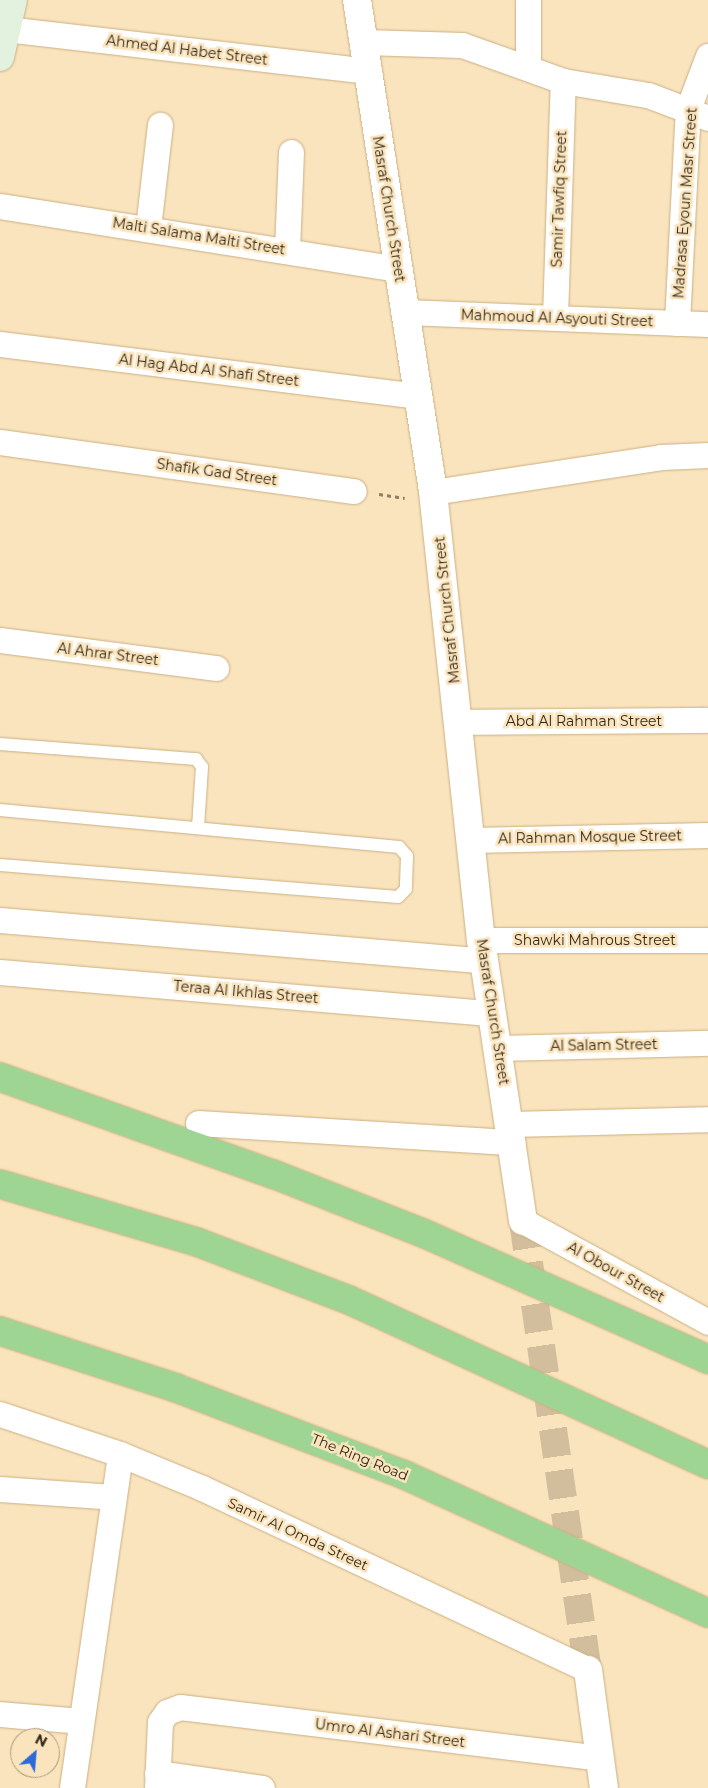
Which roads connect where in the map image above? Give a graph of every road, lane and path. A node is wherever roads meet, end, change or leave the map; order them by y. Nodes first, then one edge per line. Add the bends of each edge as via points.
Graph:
1 (13, 0) edge
2 (356, 0) edge
3 (528, 0) edge
4 (6, 29) junction
5 (363, 42) junction
6 (708, 56) edge
7 (0, 57) edge
8 (528, 65) junction
9 (367, 71) junction
10 (563, 81) junction
11 (698, 114) edge
12 (160, 125) dead end
13 (291, 152) dead end
14 (0, 206) edge
15 (148, 228) junction
16 (287, 250) junction
17 (398, 269) junction
18 (406, 312) junction
19 (555, 318) junction
20 (676, 322) junction
21 (708, 324) edge
22 (0, 344) edge
23 (419, 396) junction
24 (0, 442) edge
25 (708, 455) edge
26 (354, 491) joint
27 (434, 497) junction
28 (0, 640) edge
29 (216, 668) dead end
30 (708, 720) edge
31 (459, 722) junction
32 (0, 744) edge
33 (0, 810) edge
34 (198, 828) junction
35 (708, 835) edge
36 (472, 840) junction
37 (0, 865) edge
38 (0, 920) edge
39 (708, 940) edge
40 (483, 950) junction
41 (0, 972) edge
42 (492, 1013) junction
43 (708, 1043) edge
44 (500, 1048) junction
45 (0, 1077) edge
46 (708, 1119) edge
47 (198, 1122) dead end
48 (511, 1133) junction
49 (0, 1184) edge
50 (523, 1221) joint
51 (708, 1322) edge
52 (0, 1331) edge
53 (708, 1358) edge
54 (0, 1414) edge
55 (120, 1454) junction
56 (708, 1464) edge
57 (0, 1489) edge
58 (114, 1497) junction
59 (708, 1613) edge
60 (588, 1670) joint
61 (0, 1714) edge
62 (81, 1721) junction
63 (600, 1758) junction
64 (157, 1781) edge
65 (72, 1788) edge
66 (262, 1788) edge
67 (604, 1788) edge

1 - 4 main road
2 - 5 street, Masraf Church Street
3 - 8 street
4 - 7 main road
4 - 9 street, Ahmed Al Habet Street
5 - 8 street via 462,44
5 - 9 street, Masraf Church Street
6 - 11 street, Madrasa Eyoun Masr Street
8 - 10 street
9 - 17 street, Masraf Church Street
10 - 11 street via 648,95
10 - 19 street, Samir Tawfiq Street
11 - 20 street, Madrasa Eyoun Masr Street
12 - 15 street
13 - 16 street
14 - 15 street, Malti Salama Malti Street
15 - 16 street, Malti Salama Malti Street
16 - 17 street, Malti Salama Malti Street
17 - 18 street, Masraf Church Street
18 - 19 street, Mahmoud Al Asyouti Street
18 - 23 street, Masraf Church Street
19 - 20 street, Mahmoud Al Asyouti Street
20 - 21 street, Mahmoud Al Asyouti Street
22 - 23 street, Al Hag Abd Al Shafi Street
23 - 27 street, Masraf Church Street
24 - 26 street, Shafik Gad Street
25 - 27 street via 661,457
26 - 27 path
27 - 31 street, Masraf Church Street
28 - 29 street, Al Ahrar Street
30 - 31 street, Abd Al Rahman Street
31 - 36 street, Masraf Church Street
32 - 34 lane via 196,759 202,767
33 - 34 lane
34 - 37 lane via 399,847 407,856 406,890 398,897
35 - 36 street, Al Rahman Mosque Street
36 - 40 street, Masraf Church Street
38 - 40 street
39 - 40 street, Shawki Mahrous Street
40 - 42 street, Masraf Church Street
41 - 42 street, Teraa Al Ikhlas Street
42 - 44 street, Masraf Church Street
43 - 44 street, Al Salam Street
44 - 48 street, Masraf Church Street
45 - 53 highway via 255,1168 424,1233
46 - 48 street
47 - 48 street
48 - 50 street, Masraf Church Street
49 - 56 highway via 197,1242 349,1300
50 - 51 street, Al Obour Street
52 - 59 highway, The Ring Road via 176,1388 405,1475
54 - 55 street, Samir Al Omda Street
55 - 58 street
55 - 60 street, Samir Al Omda Street
57 - 58 street
58 - 62 street
60 - 63 street
61 - 62 street
62 - 65 street
63 - 64 street, Umro Al Ashari Street via 180,1708 168,1712 160,1722
63 - 67 street
64 - 66 street

